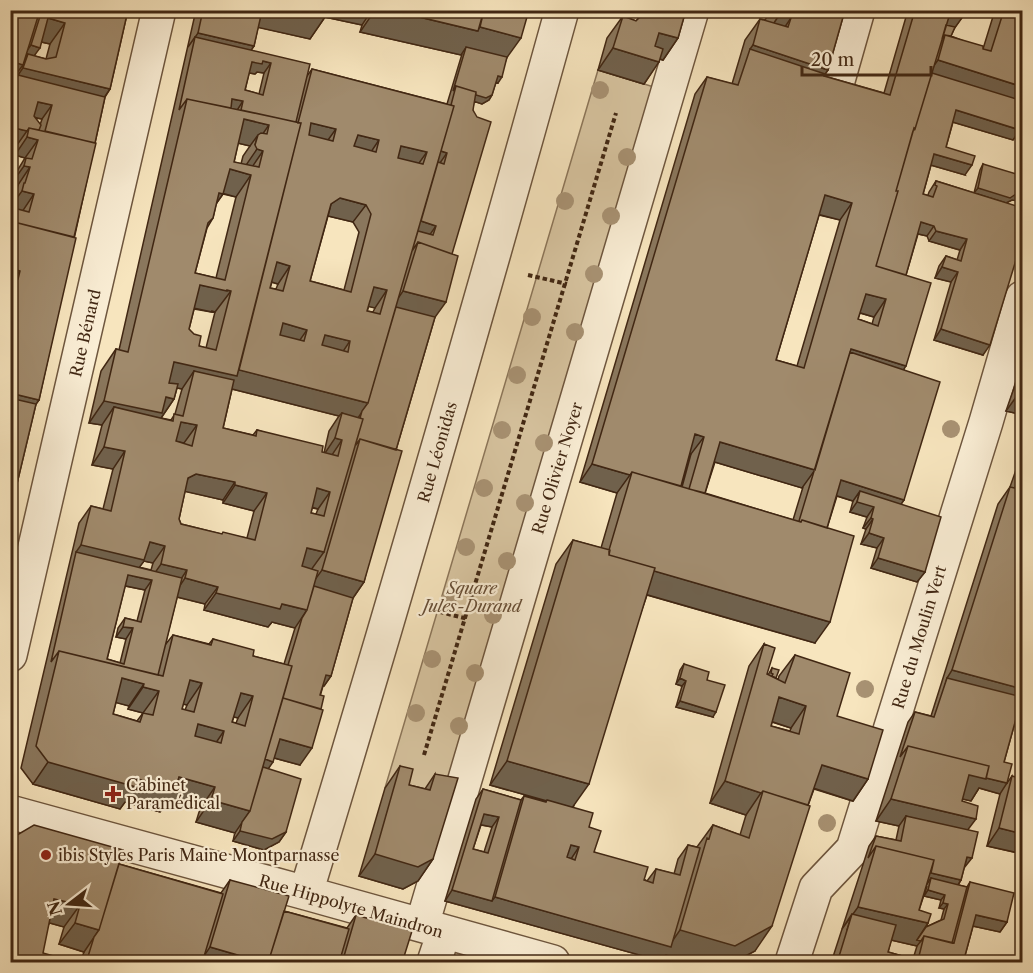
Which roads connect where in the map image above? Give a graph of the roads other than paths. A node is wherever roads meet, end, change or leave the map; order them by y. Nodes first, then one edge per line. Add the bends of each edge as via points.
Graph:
1 (159, 10) edge
2 (562, 10) edge
3 (692, 10) edge
4 (858, 10) edge
5 (835, 91) edge
6 (1023, 298) edge
7 (10, 656) edge
8 (10, 812) edge
9 (306, 893) junction
10 (433, 928) junction
11 (434, 963) edge
12 (553, 963) edge
13 (792, 963) edge

1 - 7 street, Rue Bénard
2 - 9 street, Rue Léonidas via 478,312
3 - 10 street, Rue Olivier Noyer
4 - 5 street
6 - 13 street, Rue du Moulin Vert via 853,849 816,888
8 - 9 street, Rue Hippolyte Maindron
9 - 10 street, Rue Hippolyte Maindron
10 - 11 street, Rue Olivier Noyer
10 - 12 street, Rue Hippolyte Maindron

